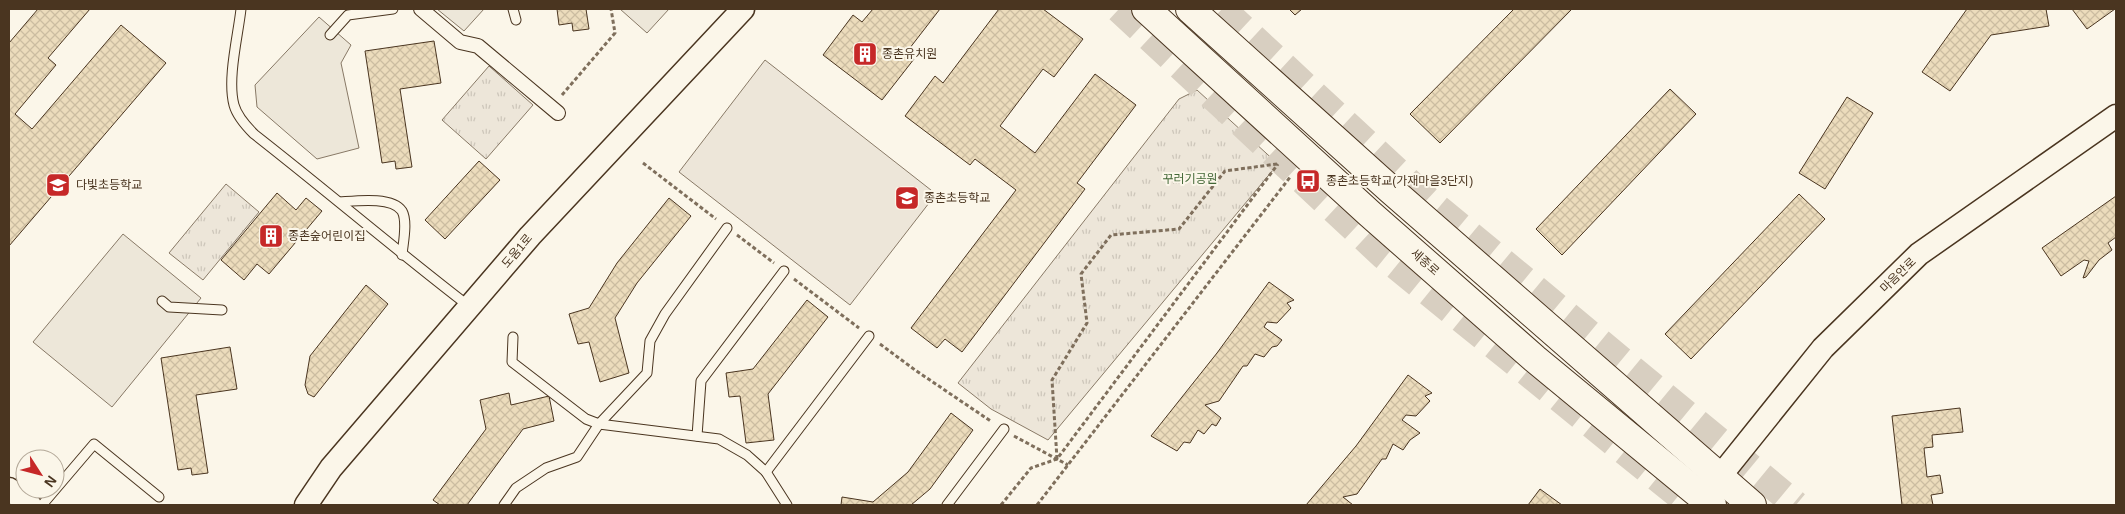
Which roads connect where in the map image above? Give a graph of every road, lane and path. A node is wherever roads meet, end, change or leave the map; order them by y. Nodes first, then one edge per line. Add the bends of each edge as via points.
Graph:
1 (242, 9) edge
2 (393, 9) edge
3 (421, 9) edge
4 (513, 9) edge
5 (611, 9) edge
6 (743, 9) edge
7 (1146, 9) edge
8 (1190, 9) edge
9 (516, 20) dead end
10 (330, 35) dead end
11 (555, 110) joint
12 (2116, 116) edge
13 (643, 163) dead end
14 (1291, 176) dead end
15 (340, 202) junction
16 (727, 228) junction
17 (402, 255) junction
18 (784, 271) junction
19 (162, 301) dead end
20 (470, 307) junction
21 (222, 310) dead end
22 (869, 336) junction
23 (513, 337) dead end
24 (600, 424) junction
25 (1004, 429) junction
26 (697, 436) junction
27 (1057, 459) junction
28 (1068, 465) junction
29 (766, 472) junction
30 (9, 489) edge
31 (159, 497) dead end
32 (1708, 497) edge
33 (30, 505) edge
34 (42, 505) edge
35 (306, 505) edge
36 (504, 505) edge
37 (787, 505) edge
38 (947, 505) edge
39 (1001, 505) edge
40 (1037, 505) edge
41 (1752, 505) edge

1 - 15 lane via 232,81 234,105 254,134
2 - 10 lane via 348,14
3 - 11 street via 460,42 478,46
4 - 9 lane
5 - 11 path via 615,33
6 - 20 street, 도움1로 via 530,236
7 - 32 main road, 세종로 via 1370,214 1557,377
8 - 32 main road, 세종로 via 1391,190
12 - 32 street, 마음안로 via 1919,254 1823,348
13 - 16 path
14 - 28 path
15 - 17 lane
15 - 17 lane via 374,200 402,211
16 - 18 path
16 - 24 lane via 665,314 650,341 647,373
17 - 20 lane
18 - 22 path
18 - 26 lane via 701,381
19 - 21 lane via 169,307
20 - 35 street, 도움1로 via 331,468
22 - 25 path
22 - 29 lane
23 - 24 lane via 512,362 586,419
24 - 26 lane
24 - 36 lane via 577,457 546,468 516,488
25 - 27 path
25 - 38 lane
26 - 29 lane via 719,439 747,455
27 - 27 path via 1052,380 1087,323 1081,274 1111,235 1179,229 1225,171 1278,164
27 - 28 path
27 - 39 path via 1031,468
28 - 40 path
29 - 37 lane
30 - 33 street
31 - 34 lane via 94,444
32 - 41 main road, 세종로

